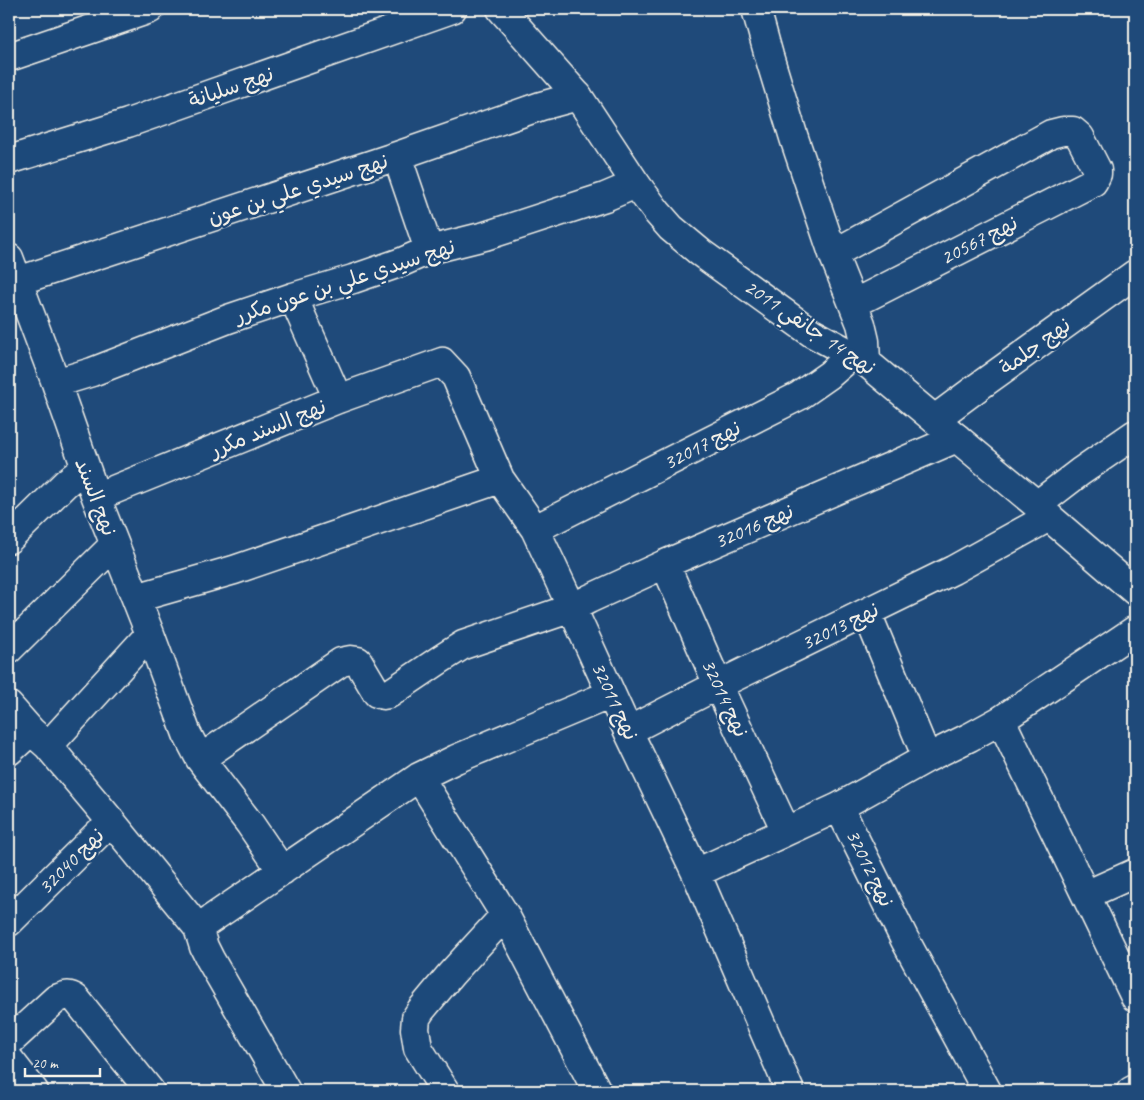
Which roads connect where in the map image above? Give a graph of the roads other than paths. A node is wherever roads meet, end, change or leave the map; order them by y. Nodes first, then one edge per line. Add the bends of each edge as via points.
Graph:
1 (150, 9) edge
2 (452, 9) edge
3 (501, 9) edge
4 (756, 9) edge
5 (9, 57) edge
6 (578, 96) junction
7 (397, 156) junction
8 (9, 160) edge
9 (636, 184) junction
10 (429, 250) junction
11 (833, 254) junction
12 (1135, 274) edge
13 (12, 275) edge
14 (293, 297) junction
15 (853, 304) junction
16 (859, 358) junction
17 (442, 362) joint
18 (56, 383) junction
19 (338, 399) junction
20 (935, 419) junction
21 (1135, 434) edge
22 (947, 443) junction
23 (85, 468) junction
24 (500, 479) junction
25 (96, 497) junction
26 (1043, 511) junction
27 (540, 526) junction
28 (9, 539) edge
29 (114, 545) junction
30 (665, 564) junction
31 (1135, 591) edge
32 (136, 598) junction
33 (572, 608) junction
34 (867, 613) junction
35 (1135, 630) edge
36 (150, 634) junction
37 (9, 649) edge
38 (718, 685) junction
39 (611, 694) junction
40 (9, 706) edge
41 (1001, 720) junction
42 (628, 731) junction
43 (25, 744) edge
44 (927, 758) junction
45 (200, 760) junction
46 (419, 777) junction
47 (839, 807) junction
48 (111, 821) junction
49 (786, 831) junction
50 (282, 871) junction
51 (696, 873) junction
52 (1135, 873) edge
53 (1086, 894) junction
54 (505, 916) junction
55 (9, 922) edge
56 (198, 928) junction
57 (1135, 997) edge
58 (9, 1042) edge
59 (9, 1058) edge
60 (1135, 1089) edge
61 (34, 1091) edge
62 (150, 1091) edge
63 (286, 1091) edge
64 (445, 1091) edge
65 (597, 1091) edge
66 (790, 1091) edge
67 (987, 1091) edge
68 (1131, 1091) edge

1 - 5 street
2 - 8 street, نهج سليانة via 128,123
3 - 6 street, نهج 14 جانفي 2011
4 - 11 street via 791,129
6 - 7 street, نهج سيدي علي بن عون
6 - 9 street, نهج 14 جانفي 2011
7 - 10 street
7 - 13 street, نهج سيدي علي بن عون
9 - 10 street, نهج سيدي علي بن عون مكرر via 485,236
9 - 16 street, نهج 14 جانفي 2011 via 671,228 701,253 812,333
10 - 14 street, نهج سيدي علي بن عون مكرر via 370,274
11 - 15 street
11 - 15 street, نهج 20567 via 1051,134 1073,131 1080,137 1096,170 1094,182
12 - 20 street, نهج جلمة
13 - 18 street, نهج السند
14 - 18 street, نهج سيدي علي بن عون مكرر
14 - 19 street
15 - 16 street via 865,341
16 - 20 street, نهج 14 جانفي 2011
16 - 27 street, نهج 32017 via 799,396
17 - 19 street, نهج السند مكرر
17 - 24 street, نهج 32011 via 456,377
18 - 23 street, نهج السند
19 - 25 street, نهج السند مكرر
20 - 22 street, نهج 14 جانفي 2011
21 - 26 street, نهج 32013 via 1080,472
22 - 26 street, نهج 14 جانفي 2011
22 - 30 street, نهج 32016
23 - 25 street, نهج السند
23 - 28 street
24 - 27 street, نهج 32011
24 - 32 street via 234,570
25 - 29 street, نهج السند
26 - 31 street, نهج 14 جانفي 2011
26 - 34 street, نهج 32013 via 953,570
27 - 33 street, نهج 32011
29 - 32 street, نهج السند
29 - 37 street
30 - 33 street, نهج 32016
30 - 38 street, نهج 32014
32 - 36 street, نهج السند
33 - 39 street, نهج 32011
33 - 45 street, نهج 32016 via 464,645 389,694 377,693 358,661 342,662
34 - 38 street, نهج 32013
34 - 44 street
35 - 41 street, نهج 32012
36 - 43 street
36 - 45 street, نهج السند
38 - 42 street, نهج 32013
38 - 49 street, نهج 32014
39 - 42 street, نهج 32011
39 - 46 street
40 - 43 street
41 - 44 street, نهج 32012
41 - 53 street
42 - 51 street, نهج 32011
43 - 48 street
44 - 47 street, نهج 32012
45 - 50 street, نهج السند
46 - 50 street
46 - 54 street
47 - 49 street
47 - 67 street, نهج 32012 via 905,940
48 - 55 street, نهج 32040
48 - 56 street
49 - 51 street
50 - 56 street
51 - 66 street, نهج 32011
52 - 53 street
53 - 57 street
54 - 64 street via 451,974 416,1018 418,1048
54 - 65 street
56 - 63 street via 210,959
58 - 62 street via 56,999 72,996
59 - 61 street
60 - 68 street

